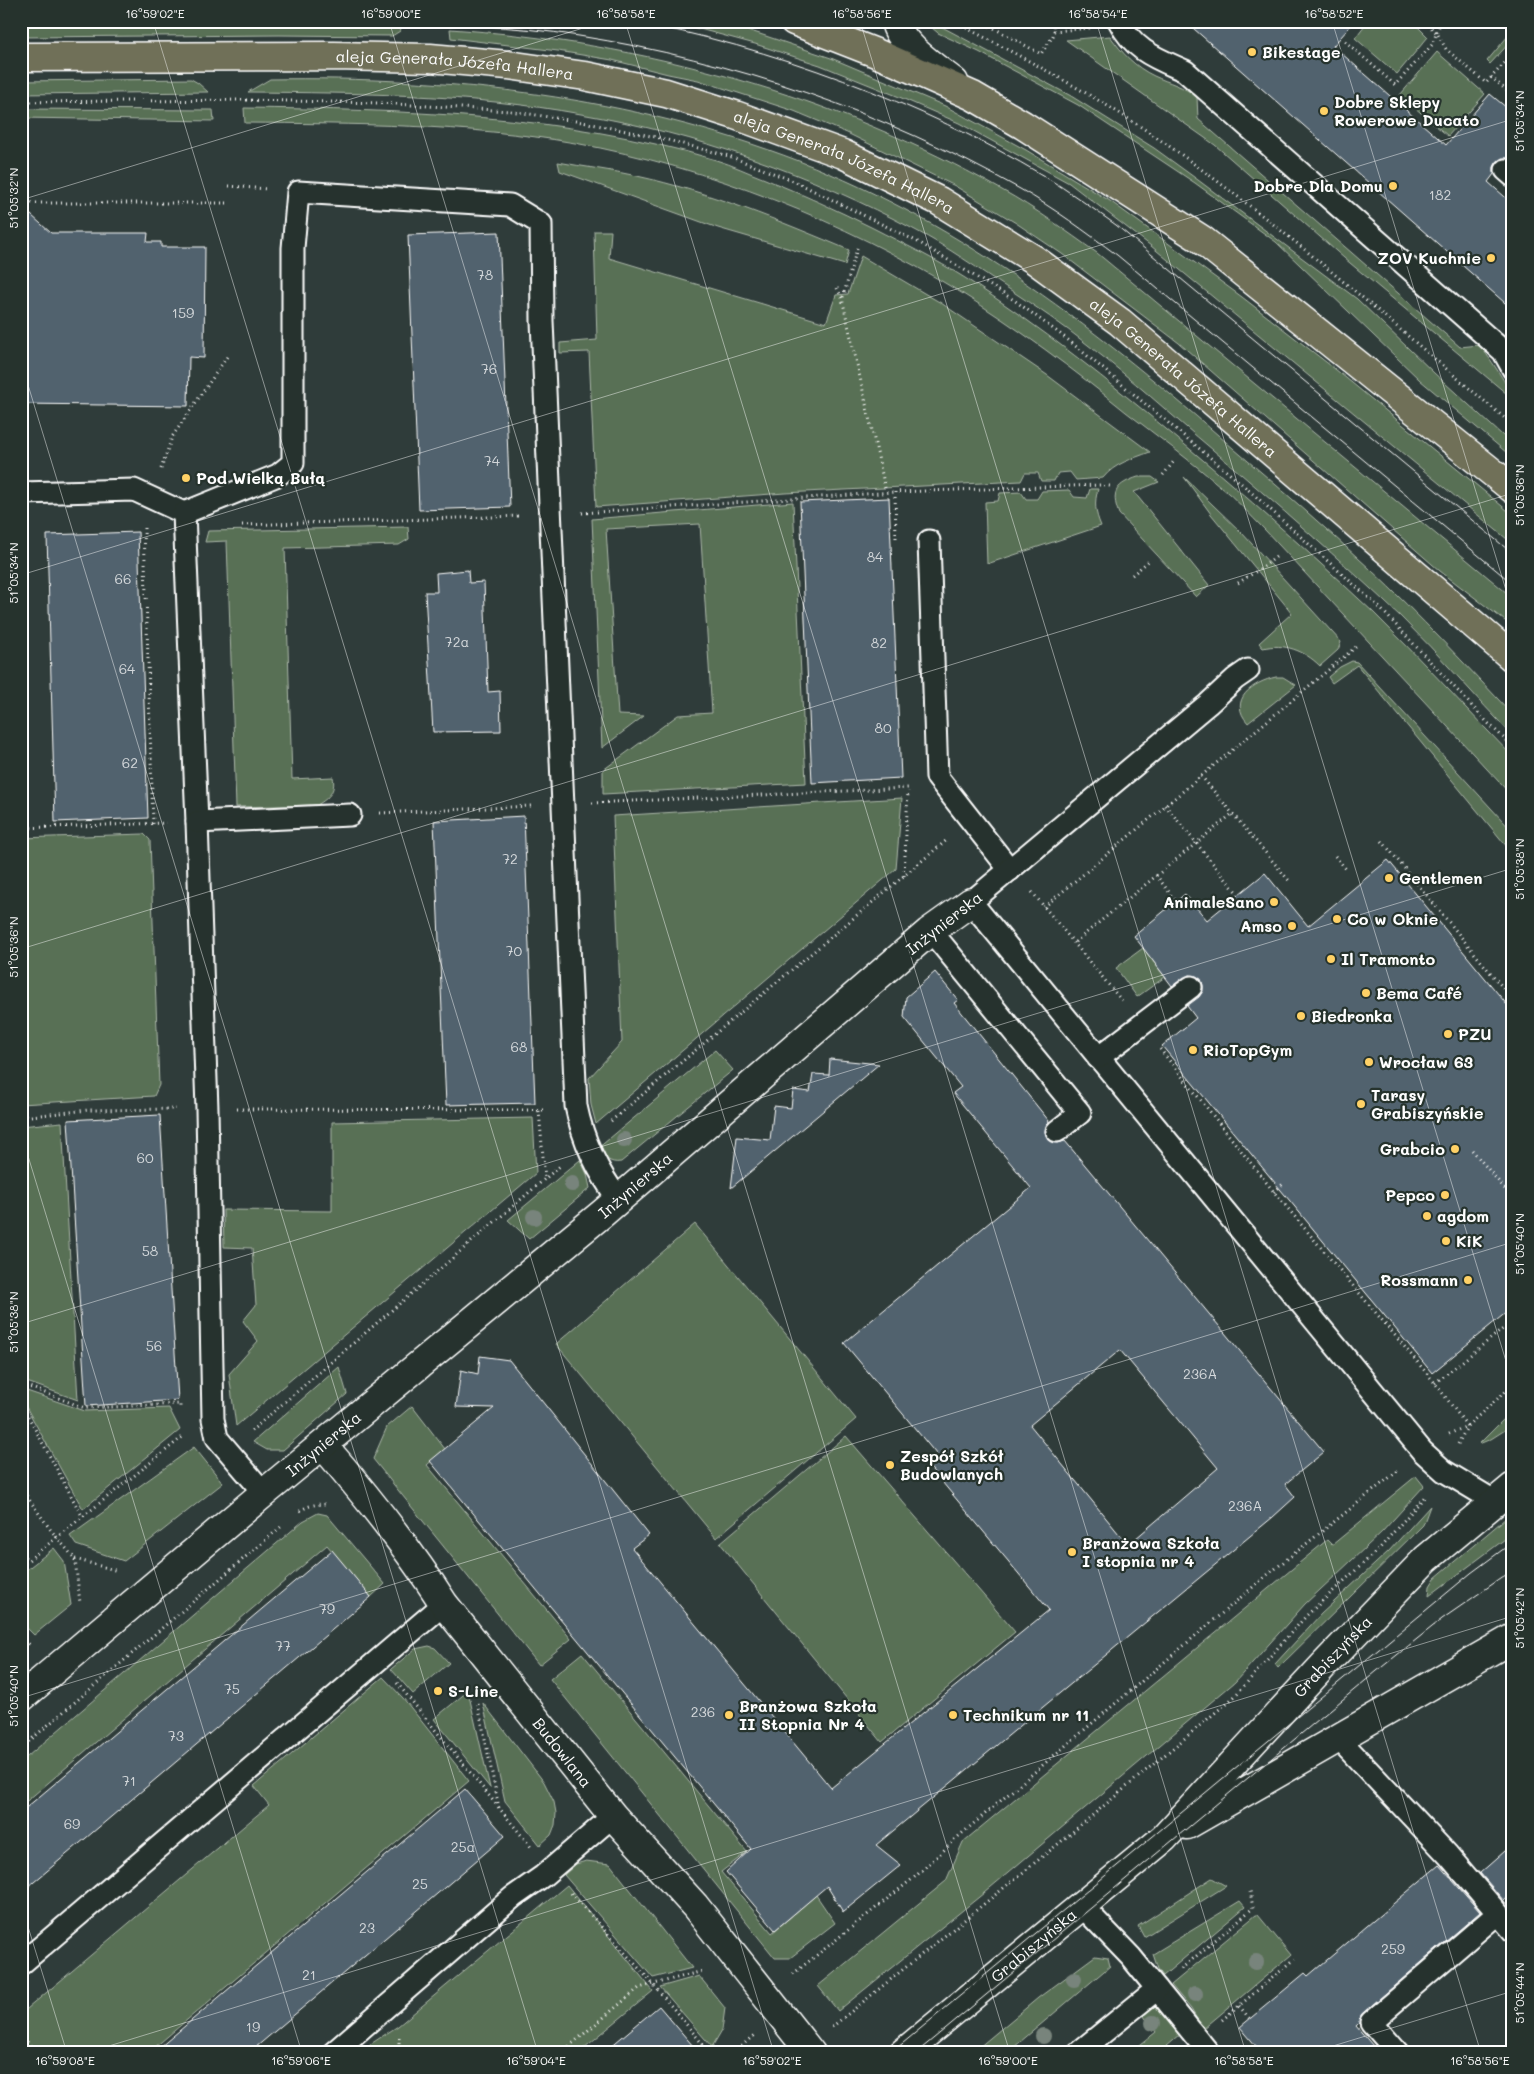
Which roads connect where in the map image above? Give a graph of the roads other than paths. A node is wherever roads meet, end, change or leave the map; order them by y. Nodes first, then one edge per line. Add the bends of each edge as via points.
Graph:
1 (794, 21) edge
2 (895, 21) edge
3 (1119, 21) edge
4 (21, 56) edge
5 (973, 96) junction
6 (1513, 369) edge
7 (1513, 489) edge
8 (21, 493) edge
9 (184, 513) junction
10 (929, 541) dead end
11 (1513, 658) edge
12 (1248, 670) dead end
13 (350, 815) road end
14 (197, 822) junction
15 (1010, 870) junction
16 (971, 902) junction
17 (931, 931) junction
18 (1190, 987) dead end
19 (1098, 1058) junction
20 (1058, 1131) dead end
21 (619, 1200) junction
22 (322, 1445) junction
23 (264, 1493) junction
24 (1504, 1494) edge
25 (444, 1604) junction
26 (1513, 1638) edge
27 (21, 1698) edge
28 (1338, 1738) junction
29 (613, 1816) junction
30 (1164, 1838) junction
31 (1082, 1906) junction
32 (1497, 1914) junction
33 (1513, 1931) edge
34 (21, 1964) edge
35 (1157, 1989) junction
36 (333, 2053) edge
37 (811, 2053) edge
38 (903, 2053) edge
39 (1078, 2053) edge
40 (1209, 2053) edge
41 (1398, 2053) edge

1 - 5 main road
2 - 5 street via 916,53
3 - 6 lane via 1142,51 1185,71 1503,351
4 - 11 main road, aleja Generała Józefa Hallera via 343,56 430,58 508,65 585,76 666,93 843,154 939,201 1035,260 1112,317
5 - 7 main road via 1201,239
8 - 9 lane via 134,490
9 - 14 lane
9 - 21 lane via 278,475 293,463 293,248 298,192 510,205 541,224 542,321 576,1106 586,1143 603,1179
10 - 15 lane via 937,777
12 - 15 lane, Inżynierska
13 - 14 lane
14 - 23 lane via 213,1419 217,1438
15 - 16 lane, Inżynierska
16 - 17 street, Inżynierska
16 - 19 lane
17 - 20 lane via 1080,1113
17 - 21 street, Inżynierska
18 - 19 lane
19 - 24 lane via 1422,1451 1444,1471
21 - 22 street, Inżynierska
22 - 23 street, Inżynierska
22 - 25 street, Budowlana via 364,1492
23 - 27 street, Inżynierska
24 - 30 street, Grabiszyńska via 1426,1558
25 - 29 street, Budowlana
25 - 34 lane
26 - 28 street, Grabiszyńska
28 - 30 street, Grabiszyńska
28 - 32 lane via 1448,1855
29 - 36 lane via 543,1876 513,1897
29 - 37 street, Budowlana via 695,1906
30 - 31 street, Grabiszyńska
31 - 35 lane
31 - 38 street, Grabiszyńska
32 - 33 lane
32 - 41 lane via 1371,2022
35 - 39 lane
35 - 40 lane

